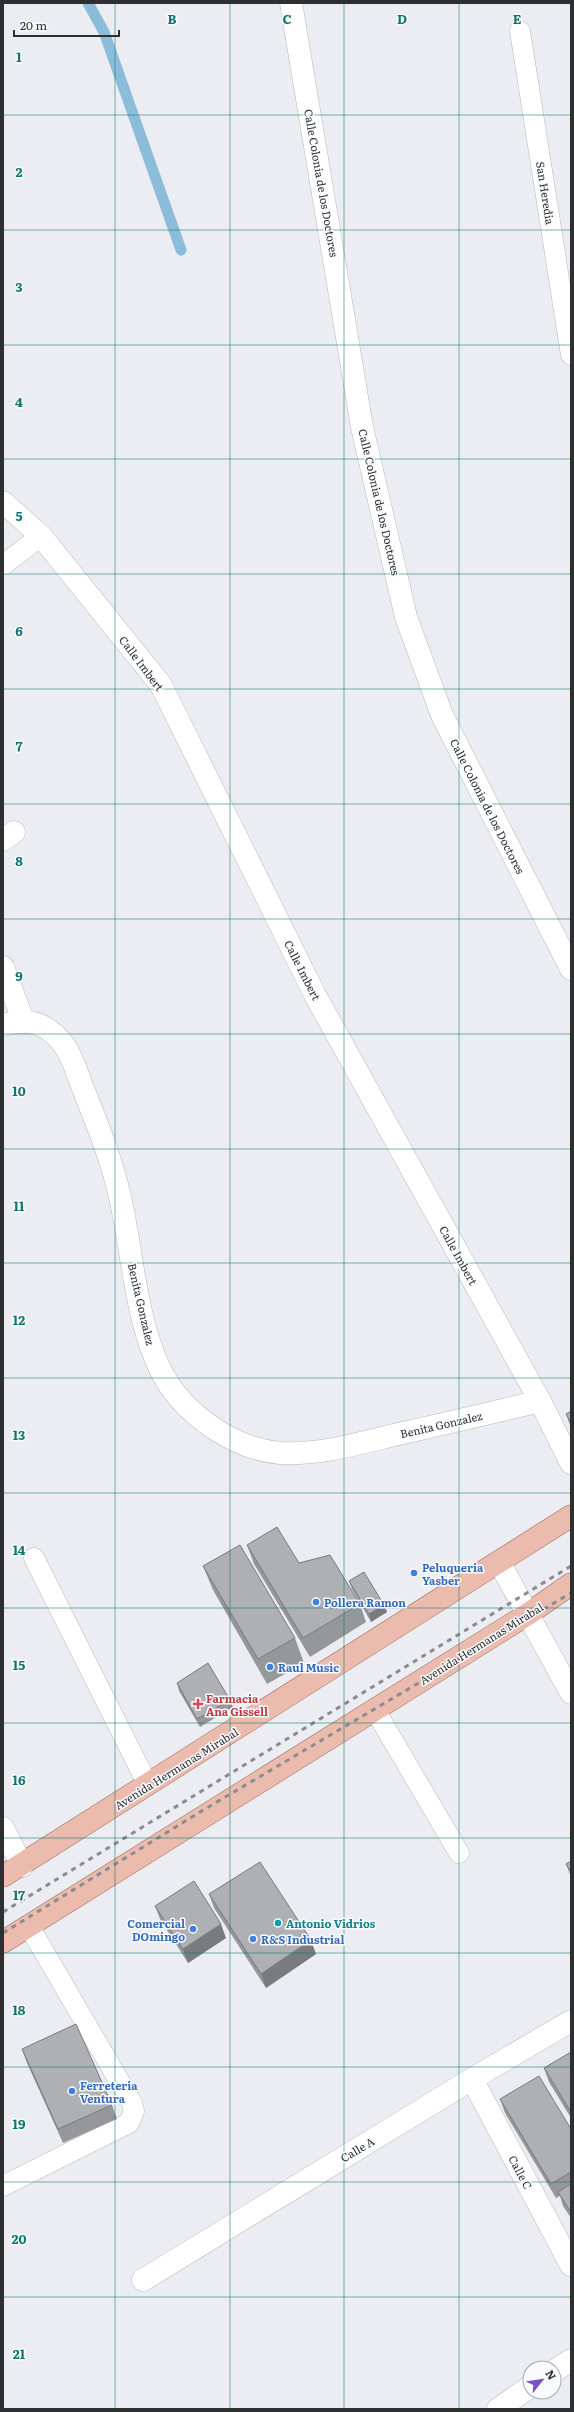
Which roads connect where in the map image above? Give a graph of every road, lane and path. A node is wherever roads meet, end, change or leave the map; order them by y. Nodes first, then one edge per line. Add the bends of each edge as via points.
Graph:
1 (291, 3) edge
2 (520, 31) dead end
3 (571, 355) edge
4 (3, 502) edge
5 (41, 536) junction
6 (3, 565) edge
7 (3, 967) edge
8 (571, 969) edge
9 (13, 1022) edge
10 (540, 1401) junction
11 (571, 1463) edge
12 (571, 1516) edge
13 (34, 1558) dead end
14 (499, 1562) junction
15 (571, 1584) edge
16 (528, 1614) junction
17 (571, 1693) edge
18 (375, 1710) junction
19 (148, 1785) junction
20 (3, 1828) edge
21 (459, 1853) dead end
22 (12, 1871) edge
23 (29, 1926) junction
24 (3, 1942) edge
25 (571, 2021) edge
26 (472, 2079) junction
27 (3, 2186) edge
28 (571, 2265) edge
29 (143, 2280) dead end
30 (571, 2360) edge
31 (562, 2366) edge
32 (522, 2392) edge
33 (498, 2409) edge

1 - 8 street, Calle Colonia de los Doctores via 362,427 406,617 442,715
2 - 3 lane, San Heredia
4 - 5 street, Calle Imbert
5 - 6 lane
5 - 10 street, Calle Imbert via 161,684 315,995
7 - 9 street
9 - 10 street, Benita Gonzalez via 43,1026 58,1037 72,1060 109,1155 120,1196 148,1337 162,1372 170,1384 183,1403 208,1426 236,1441 279,1453 325,1451
10 - 11 street, Calle Imbert
12 - 14 main road, Avenida Hermanas Mirabal
13 - 19 lane
14 - 16 street
14 - 19 main road, Avenida Hermanas Mirabal
15 - 16 main road, Avenida Hermanas Mirabal
16 - 17 street
16 - 18 main road, Avenida Hermanas Mirabal
18 - 21 lane
18 - 23 main road, Avenida Hermanas Mirabal
19 - 22 main road, Avenida Hermanas Mirabal
20 - 22 street
23 - 24 main road, Avenida Hermanas Mirabal
23 - 27 lane via 132,2103 134,2111 129,2123
25 - 26 street, Calle A
26 - 28 street, Calle C
26 - 29 street, Calle A
30 - 31 street
32 - 33 street

